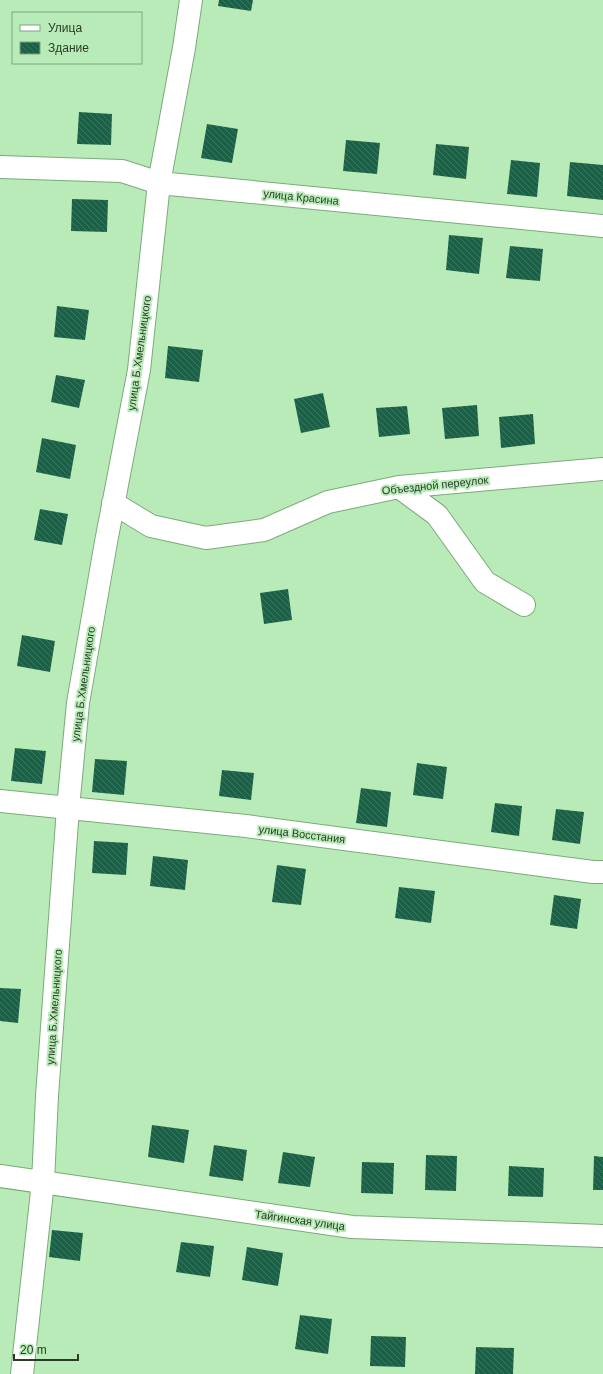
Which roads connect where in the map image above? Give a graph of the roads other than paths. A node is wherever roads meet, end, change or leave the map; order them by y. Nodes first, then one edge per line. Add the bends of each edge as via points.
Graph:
1 (191, 0) edge
2 (0, 167) edge
3 (159, 183) junction
4 (603, 226) edge
5 (603, 469) edge
6 (399, 487) junction
7 (113, 503) junction
8 (524, 605) dead end
9 (0, 801) edge
10 (68, 808) junction
11 (603, 872) edge
12 (0, 1176) edge
13 (43, 1182) junction
14 (603, 1236) edge
15 (22, 1374) edge

1 - 3 street, улица Б.Хмельницкого
2 - 3 street, улица Красина via 122,171
3 - 4 street, улица Красина
3 - 7 street, улица Б.Хмельницкого via 138,370
5 - 6 street, Объездной переулок
6 - 7 street, Объездной переулок via 328,502 264,530 206,538 151,526
6 - 8 street via 437,515 485,582
7 - 10 street, улица Б.Хмельницкого via 78,703
9 - 10 street, улица Восстания
10 - 11 street, улица Восстания via 246,826
10 - 13 street, улица Б.Хмельницкого
12 - 13 street, Тайгинская улица
13 - 14 street, Тайгинская улица via 352,1227
13 - 15 street, улица Б.Хмельницкого

